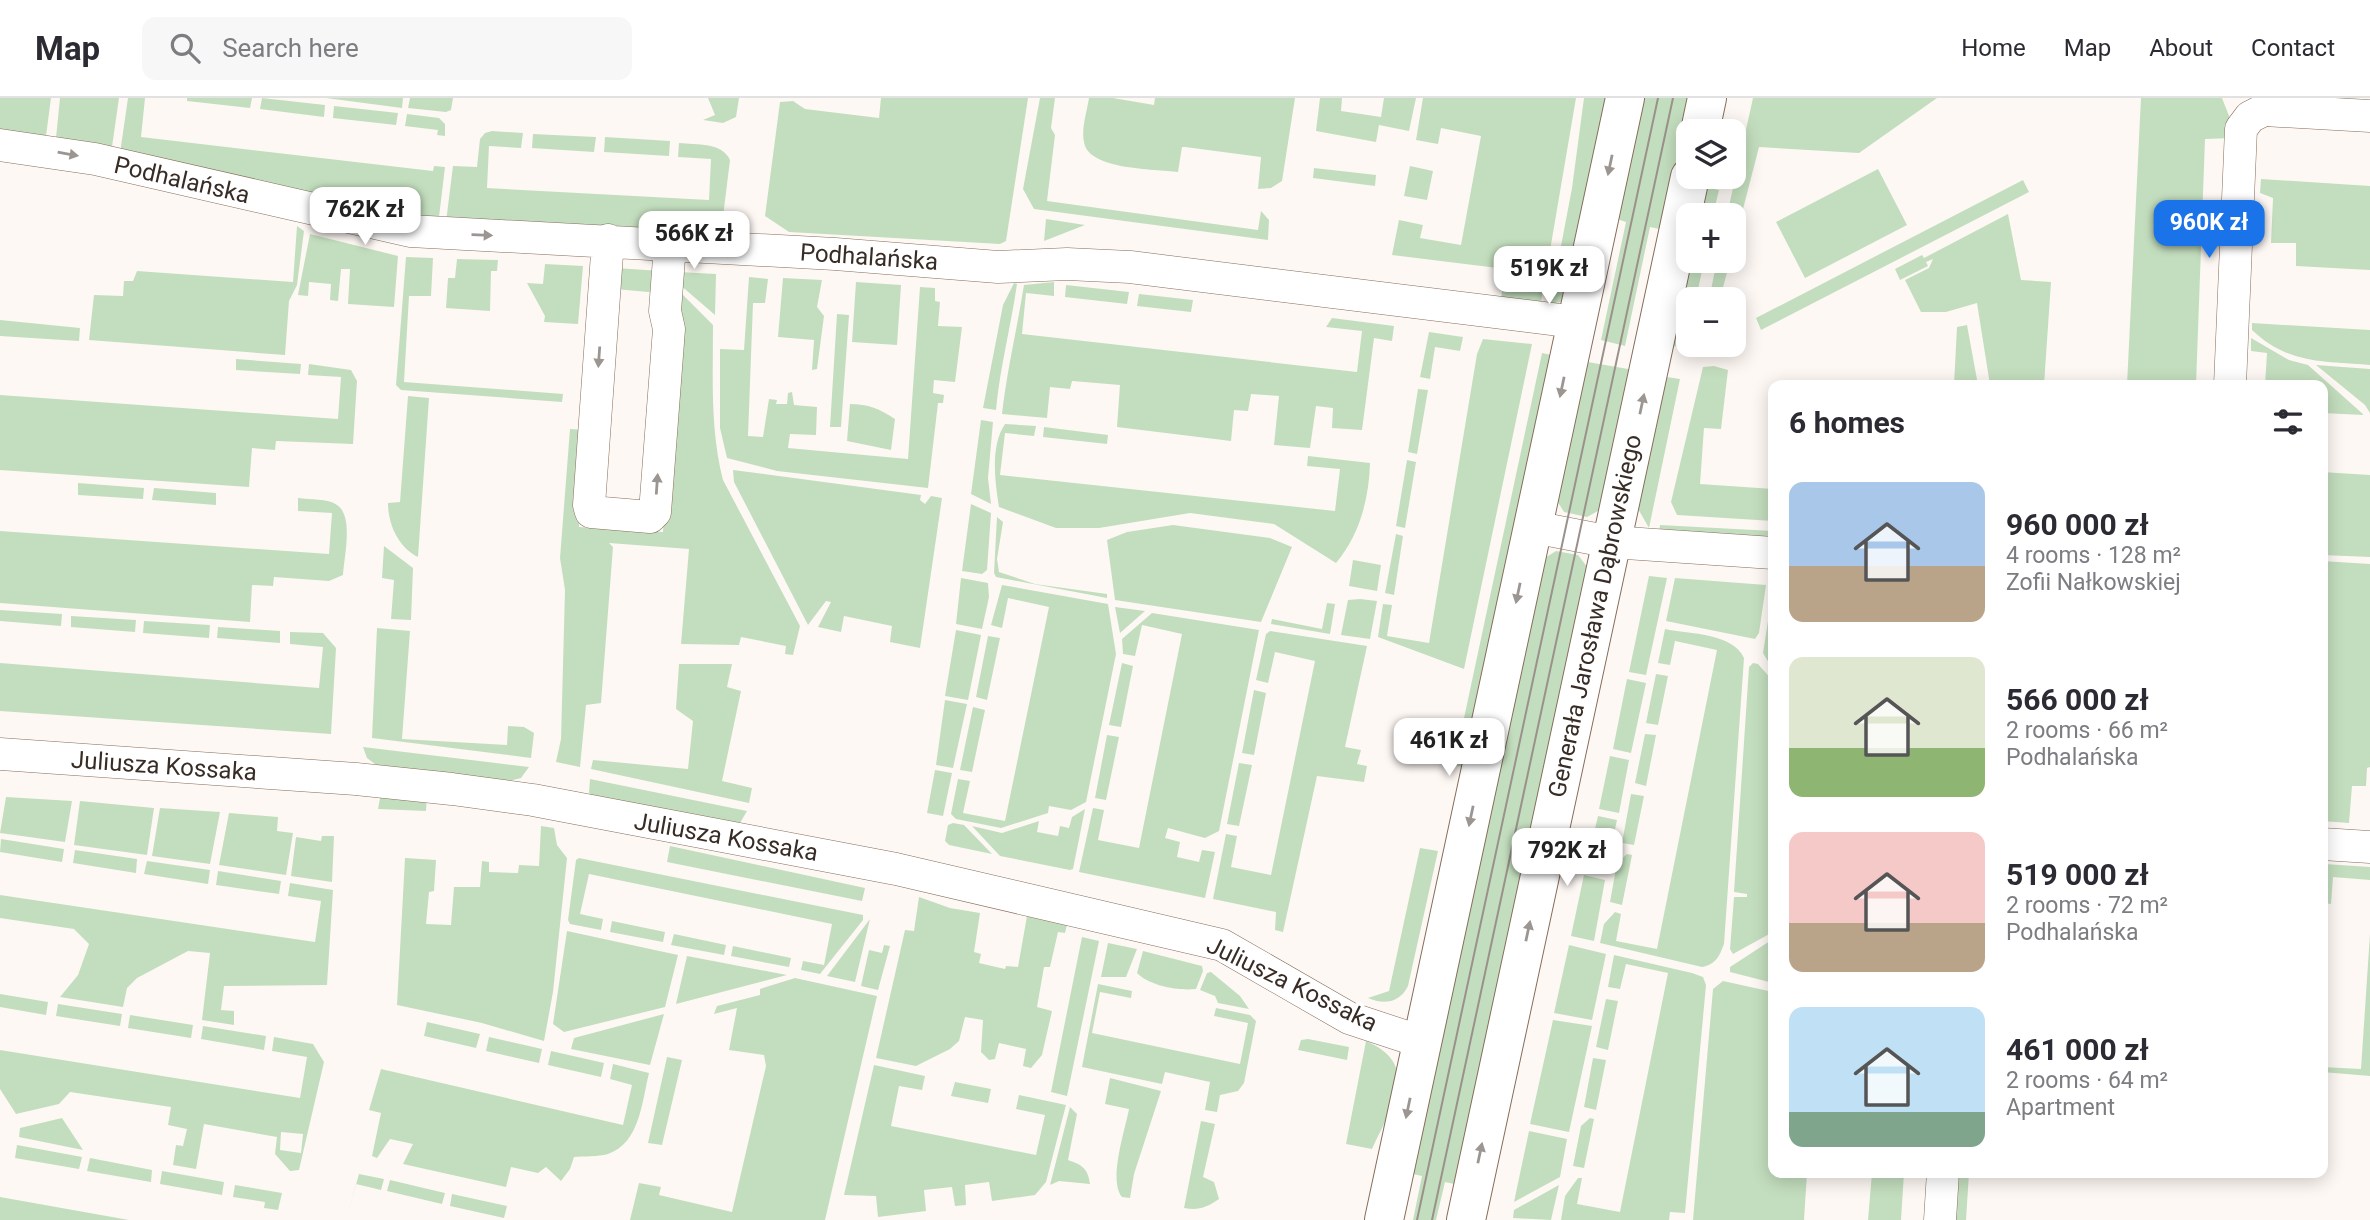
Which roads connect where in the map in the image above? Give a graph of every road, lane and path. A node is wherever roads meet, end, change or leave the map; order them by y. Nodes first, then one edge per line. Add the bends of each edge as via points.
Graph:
1 (1625, 98) edge
2 (1707, 98) edge
3 (2370, 117) edge
4 (1703, 119) edge
5 (0, 145) edge
6 (1687, 189) edge
7 (608, 240) junction
8 (670, 244) junction
9 (1576, 322) junction
10 (2230, 380) edge
11 (1533, 527) junction
12 (1611, 542) junction
13 (1768, 553) edge
14 (0, 754) edge
15 (2328, 844) edge
16 (2370, 847) edge
17 (1422, 1042) junction
18 (1943, 1178) edge
19 (1384, 1220) edge
20 (1466, 1220) edge
21 (1940, 1220) edge

1 -> 9 main road
2 - 4 main road
3 - 10 street via 2264,110 2250,117 2241,129
5 -> 7 street, Podhalańska via 95,159 410,231
12 -> 6 main road, Generała Jarosława Dąbrowskiego
7 - 8 street, Podhalańska
7 -> 8 street via 589,508 594,513 624,516 650,517 655,512 669,329 665,308
8 - 9 street, Podhalańska via 998,267 1130,267
9 -> 11 main road
11 - 12 street
11 -> 17 main road
12 - 13 street
20 -> 12 main road, Generała Jarosława Dąbrowskiego
14 - 17 street, Juliusza Kossaka via 452,789 533,800 882,867 1223,945 1349,1018
15 - 16 street
17 -> 19 main road
18 - 21 street

